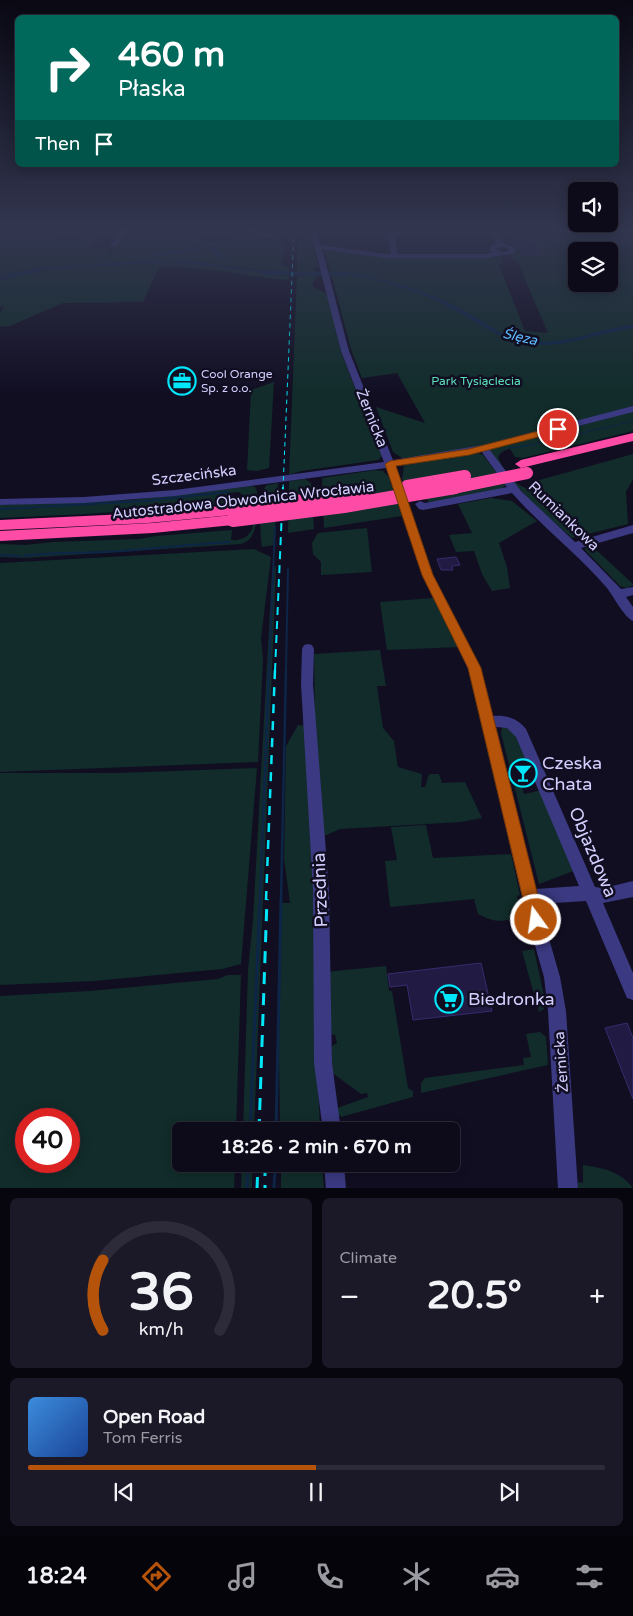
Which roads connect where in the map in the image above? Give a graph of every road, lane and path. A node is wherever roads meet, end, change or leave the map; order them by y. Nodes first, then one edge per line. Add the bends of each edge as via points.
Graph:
1 (327, 284) edge
2 (633, 409) edge
3 (633, 437) edge
4 (633, 447) edge
5 (483, 448) junction
6 (390, 464) junction
7 (524, 469) junction
8 (514, 489) junction
9 (0, 502) edge
10 (421, 505) dead end
11 (232, 515) junction
12 (0, 525) edge
13 (633, 529) edge
14 (0, 536) edge
15 (573, 546) junction
16 (633, 591) edge
17 (619, 594) junction
18 (633, 616) edge
19 (308, 649) dead end
20 (488, 722) junction
21 (633, 889) edge
22 (591, 894) junction
23 (530, 897) junction
24 (633, 992) edge
25 (331, 1122) edge
26 (335, 1172) edge
27 (336, 1188) edge
28 (568, 1188) edge

1 - 6 street, Żernicka via 344,351
2 - 5 street, Szczecińska
3 - 7 highway, Autostradowa Obwodnica Wrocławia
4 - 7 highway, Autostradowa Obwodnica Wrocławia
5 - 6 street, Szczecińska
5 - 8 street
6 - 9 street, Szczecińska via 175,493
6 - 20 street, Żernicka via 428,575 475,668
7 - 11 highway, Autostradowa Obwodnica Wrocławia, bridge via 444,490 366,503
8 - 10 street, Rumiankowa
8 - 15 street, Rumiankowa
11 - 12 highway, Autostradowa Obwodnica Wrocławia
11 - 14 highway, Autostradowa Obwodnica Wrocławia via 153,528
13 - 15 street
15 - 17 street, Rumiankowa
16 - 17 street
17 - 18 street, Rumiankowa
19 - 25 street, Przednia via 307,684 321,891 323,1063
20 - 22 street, Objazdowa via 508,722 519,730
20 - 23 street, Żernicka
21 - 22 street via 604,896
22 - 23 street
22 - 24 street, Objazdowa
23 - 28 street, Żernicka via 552,977 557,1011
26 - 27 street

